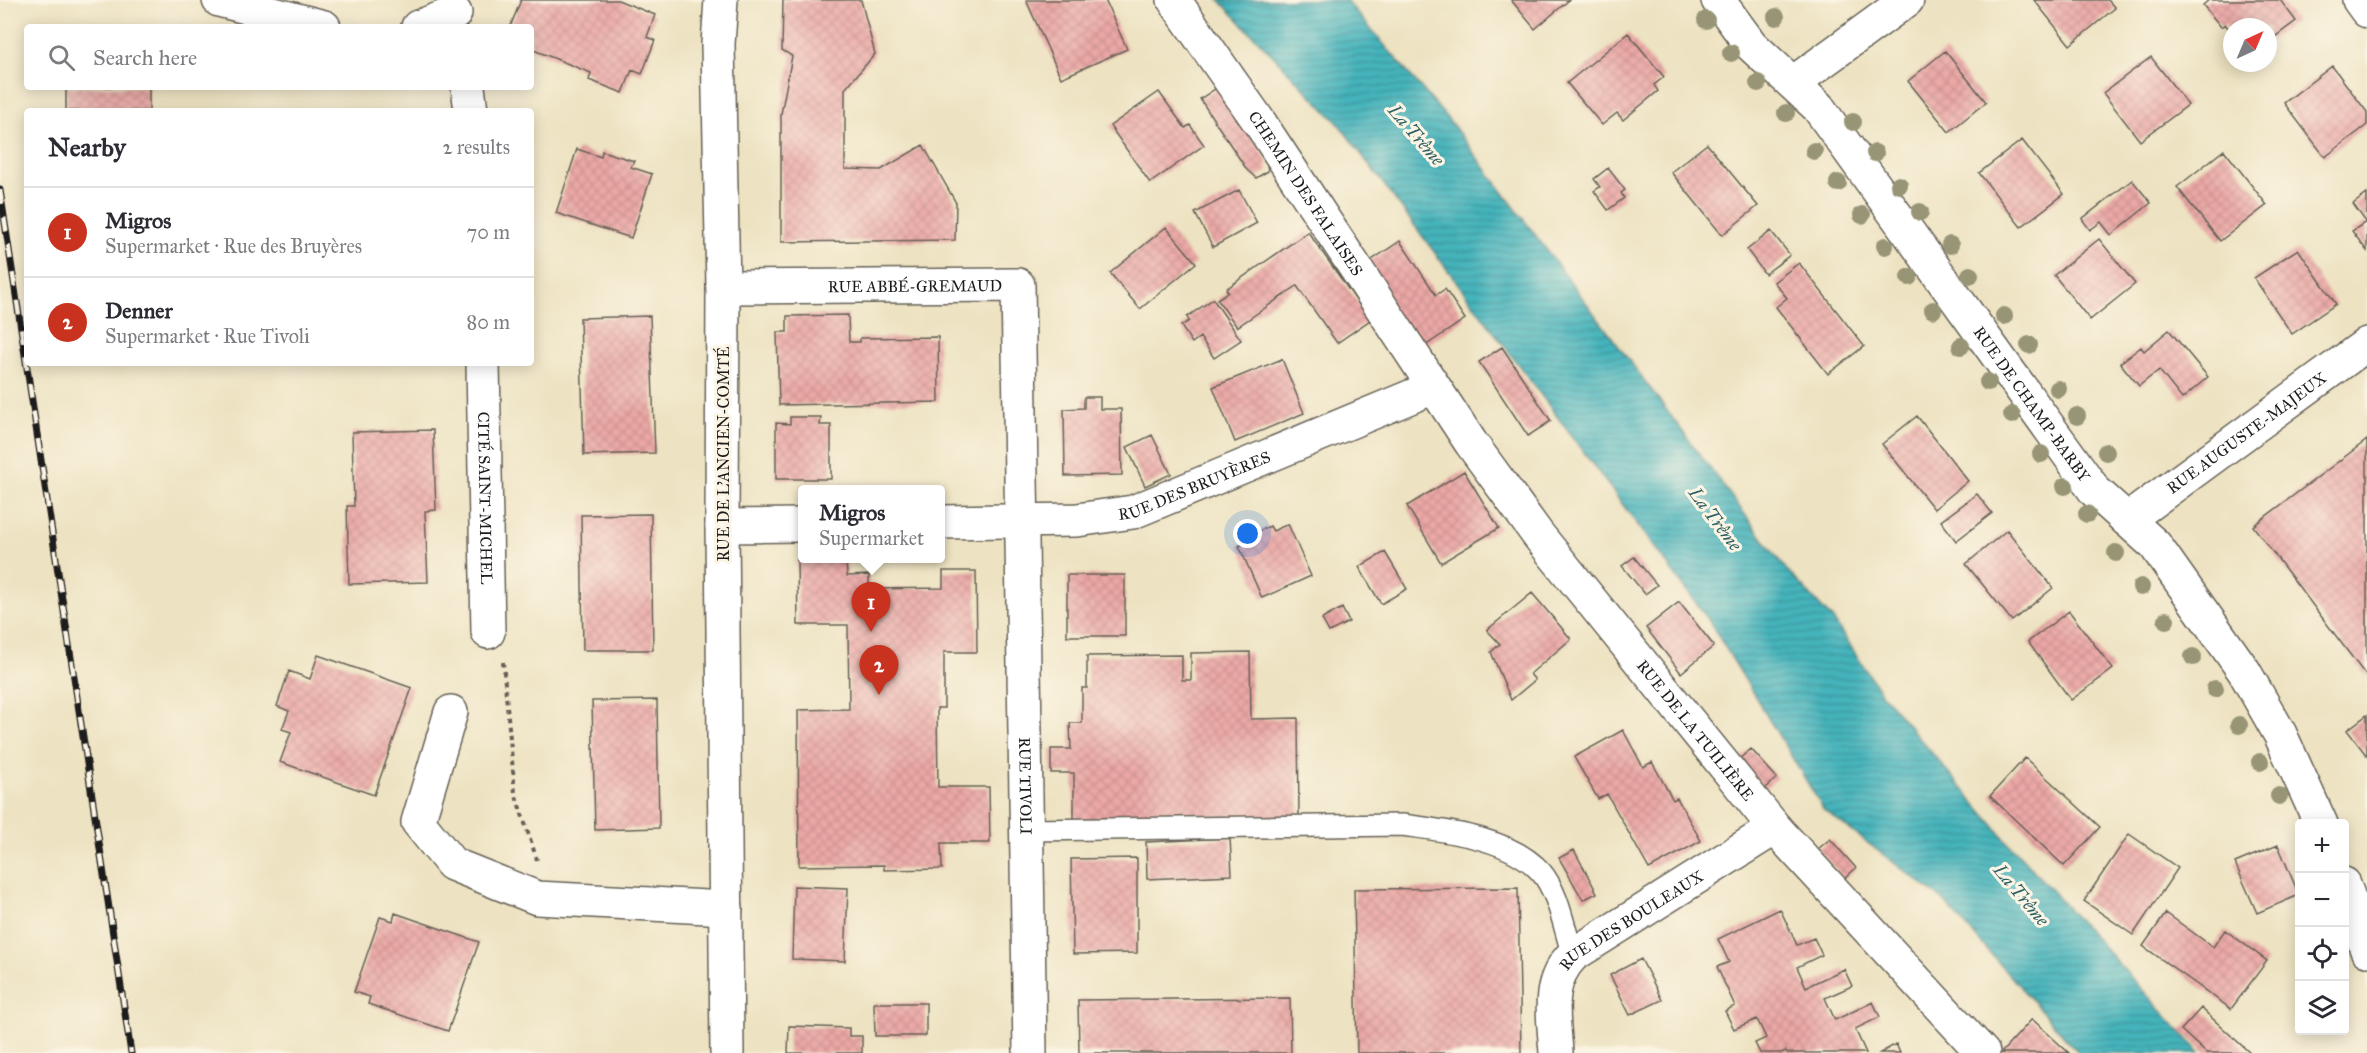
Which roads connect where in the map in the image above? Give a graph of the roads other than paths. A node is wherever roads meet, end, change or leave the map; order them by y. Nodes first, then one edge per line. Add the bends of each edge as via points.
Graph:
1 (219, 0) edge
2 (721, 0) edge
3 (1174, 0) edge
4 (1718, 0) edge
5 (1907, 0) edge
6 (2359, 0) edge
7 (2367, 11) edge
8 (455, 13) edge
9 (312, 24) edge
10 (426, 24) edge
11 (1793, 83) junction
12 (468, 90) edge
13 (471, 108) edge
14 (723, 287) junction
15 (2367, 345) edge
16 (483, 366) edge
17 (1434, 387) junction
18 (1022, 520) junction
19 (2127, 520) junction
20 (945, 522) edge
21 (798, 525) edge
22 (722, 526) junction
23 (488, 633) road end
24 (451, 712) dead end
25 (2319, 819) edge
26 (1775, 828) junction
27 (1028, 830) junction
28 (2349, 898) edge
29 (726, 908) junction
30 (2367, 950) edge
31 (1572, 955) junction
32 (728, 1053) edge
33 (1030, 1053) edge
34 (1556, 1053) edge
35 (1983, 1053) edge

1 - 9 street
2 - 14 street, RUE DE L'ANCIEN-COMTÉ via 718,44
3 - 17 street, CHEMIN DES FALAISES
4 - 11 street, RUE DE CHAMP-BARBY via 1751,45
5 - 11 street
6 - 7 street
8 - 10 street
11 - 19 street, RUE DE CHAMP-BARBY via 1818,107 2095,491
12 - 13 street
14 - 18 street, RUE ABBÉ-GREMAUD via 1018,285
14 - 22 street, RUE DE L'ANCIEN-COMTÉ
15 - 19 street, RUE AUGUSTE-MAJEUX
16 - 23 street, CITÉ SAINT-MICHEL
17 - 18 street, RUE DES BRUYÈRES via 1132,512 1077,520
17 - 26 street, RUE DE LA TUILIÈRE via 1538,535
18 - 20 street, RUE DES BRUYÈRES
18 - 27 street, RUE TIVOLI
19 - 25 street, RUE DE CHAMP-BARBY via 2155,545 2244,672 2280,734
21 - 22 street
22 - 29 street, RUE DE L'ANCIEN-COMTÉ
24 - 29 street via 418,822 452,864 537,898
26 - 31 street, RUE DES BOULEAUX
26 - 35 street, RUE DE LA TUILIÈRE
27 - 31 lane via 1402,825 1451,832 1497,844 1540,872 1554,897
27 - 33 street, RUE TIVOLI
28 - 30 street
29 - 32 street, RUE DE L'ANCIEN-COMTÉ
31 - 34 street, RUE DES BOULEAUX via 1562,966 1553,995

